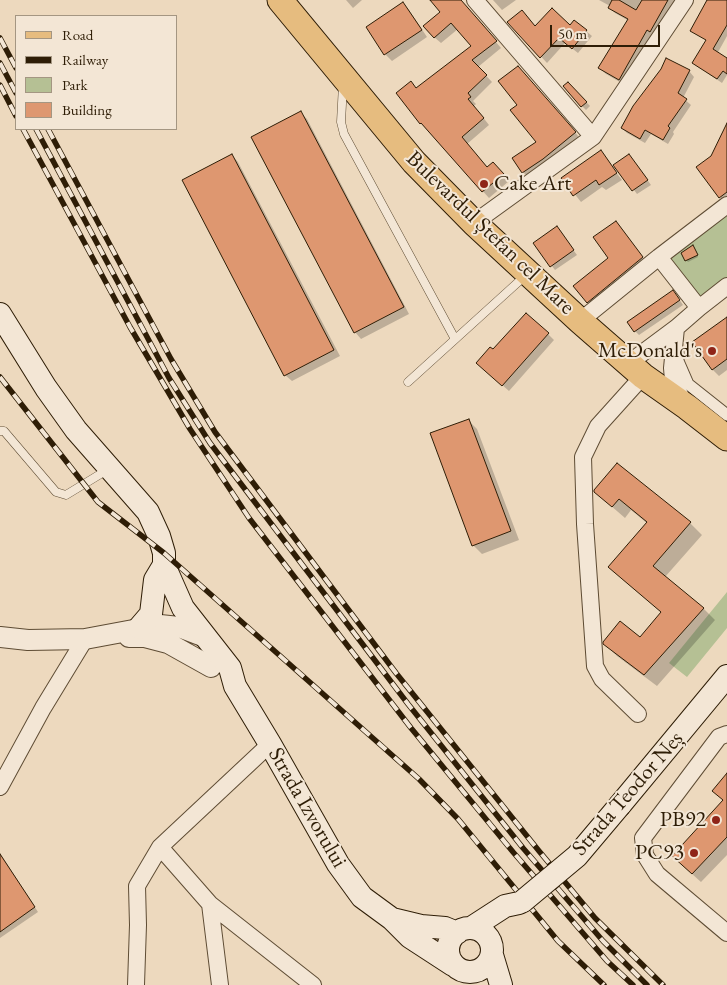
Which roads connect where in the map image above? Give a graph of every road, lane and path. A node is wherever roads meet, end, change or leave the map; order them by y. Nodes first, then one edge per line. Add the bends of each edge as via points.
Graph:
1 (280, 0) edge
2 (475, 0) edge
3 (685, 0) edge
4 (344, 78) junction
5 (593, 137) junction
6 (727, 205) edge
7 (474, 223) junction
8 (659, 257) junction
9 (528, 273) junction
10 (727, 286) edge
11 (699, 308) junction
12 (0, 314) edge
13 (580, 321) junction
14 (677, 336) junction
15 (455, 339) junction
16 (636, 369) junction
17 (408, 382) dead end
18 (688, 407) junction
19 (727, 415) edge
20 (0, 431) edge
21 (727, 438) edge
22 (109, 468) junction
23 (164, 565) junction
24 (179, 627) junction
25 (139, 628) junction
26 (105, 635) junction
27 (0, 637) edge
28 (205, 637) junction
29 (85, 639) junction
30 (211, 667) junction
31 (727, 676) edge
32 (235, 686) junction
33 (638, 714) dead end
34 (727, 734) edge
35 (270, 744) junction
36 (0, 786) edge
37 (160, 848) junction
38 (521, 902) junction
39 (210, 904) junction
40 (392, 919) junction
41 (464, 930) junction
42 (727, 933) edge
43 (492, 951) junction
44 (465, 974) edge
45 (136, 985) edge
46 (220, 985) edge
47 (312, 985) edge
48 (501, 985) edge

1 - 4 main road, Bulevardul Ștefan cel Mare
2 - 5 street
3 - 5 street
4 - 7 main road, Bulevardul Ștefan cel Mare via 414,162
4 - 15 lane via 340,122 344,134
5 - 7 street
6 - 8 street
7 - 9 main road, Bulevardul Ștefan cel Mare
8 - 11 street
8 - 13 street
9 - 13 main road, Bulevardul Ștefan cel Mare
9 - 15 lane
10 - 11 street
11 - 14 street
12 - 22 main road via 46,388
13 - 16 main road, Bulevardul Ștefan cel Mare
14 - 16 street
14 - 18 street via 672,354 673,380
14 - 19 street via 678,361 688,384
15 - 17 lane
16 - 18 main road, Bulevardul Ștefan cel Mare
16 - 33 street via 598,426 583,457 595,666 602,680
18 - 21 main road, Bulevardul Ștefan cel Mare
20 - 22 lane via 4,431 56,492 66,495
22 - 23 main road via 148,512 159,536
23 - 24 main road via 164,590
23 - 25 main road via 155,580 151,614
23 - 28 main road via 183,608
24 - 25 street, Strada Izvorului
24 - 28 street, Strada Izvorului
24 - 30 main road
25 - 26 street, Strada Izvorului
26 - 29 street, Strada Izvorului
26 - 30 street, Strada Izvorului via 145,637 168,643
27 - 29 street, Strada Izvorului
28 - 32 main road, Strada Izvorului via 230,668
29 - 36 street
30 - 32 main road, Strada Izvorului
31 - 38 main road, Strada Teodor Neș, bridge via 577,856
32 - 35 main road, Strada Izvorului
34 - 42 street via 719,738 643,838 645,855 657,874
35 - 37 street
35 - 40 main road, Strada Izvorului via 338,864 362,897
37 - 39 street
37 - 45 street via 137,886
38 - 41 main road, Strada Teodor Neș via 505,906
38 - 43 main road, Strada Teodor Neș
39 - 46 street
39 - 47 street
40 - 41 main road, Strada Izvorului
40 - 44 main road, Strada Izvorului via 410,938
41 - 43 main road via 484,933
41 - 44 main road via 452,938 449,958
43 - 44 main road via 485,967
43 - 48 main road

